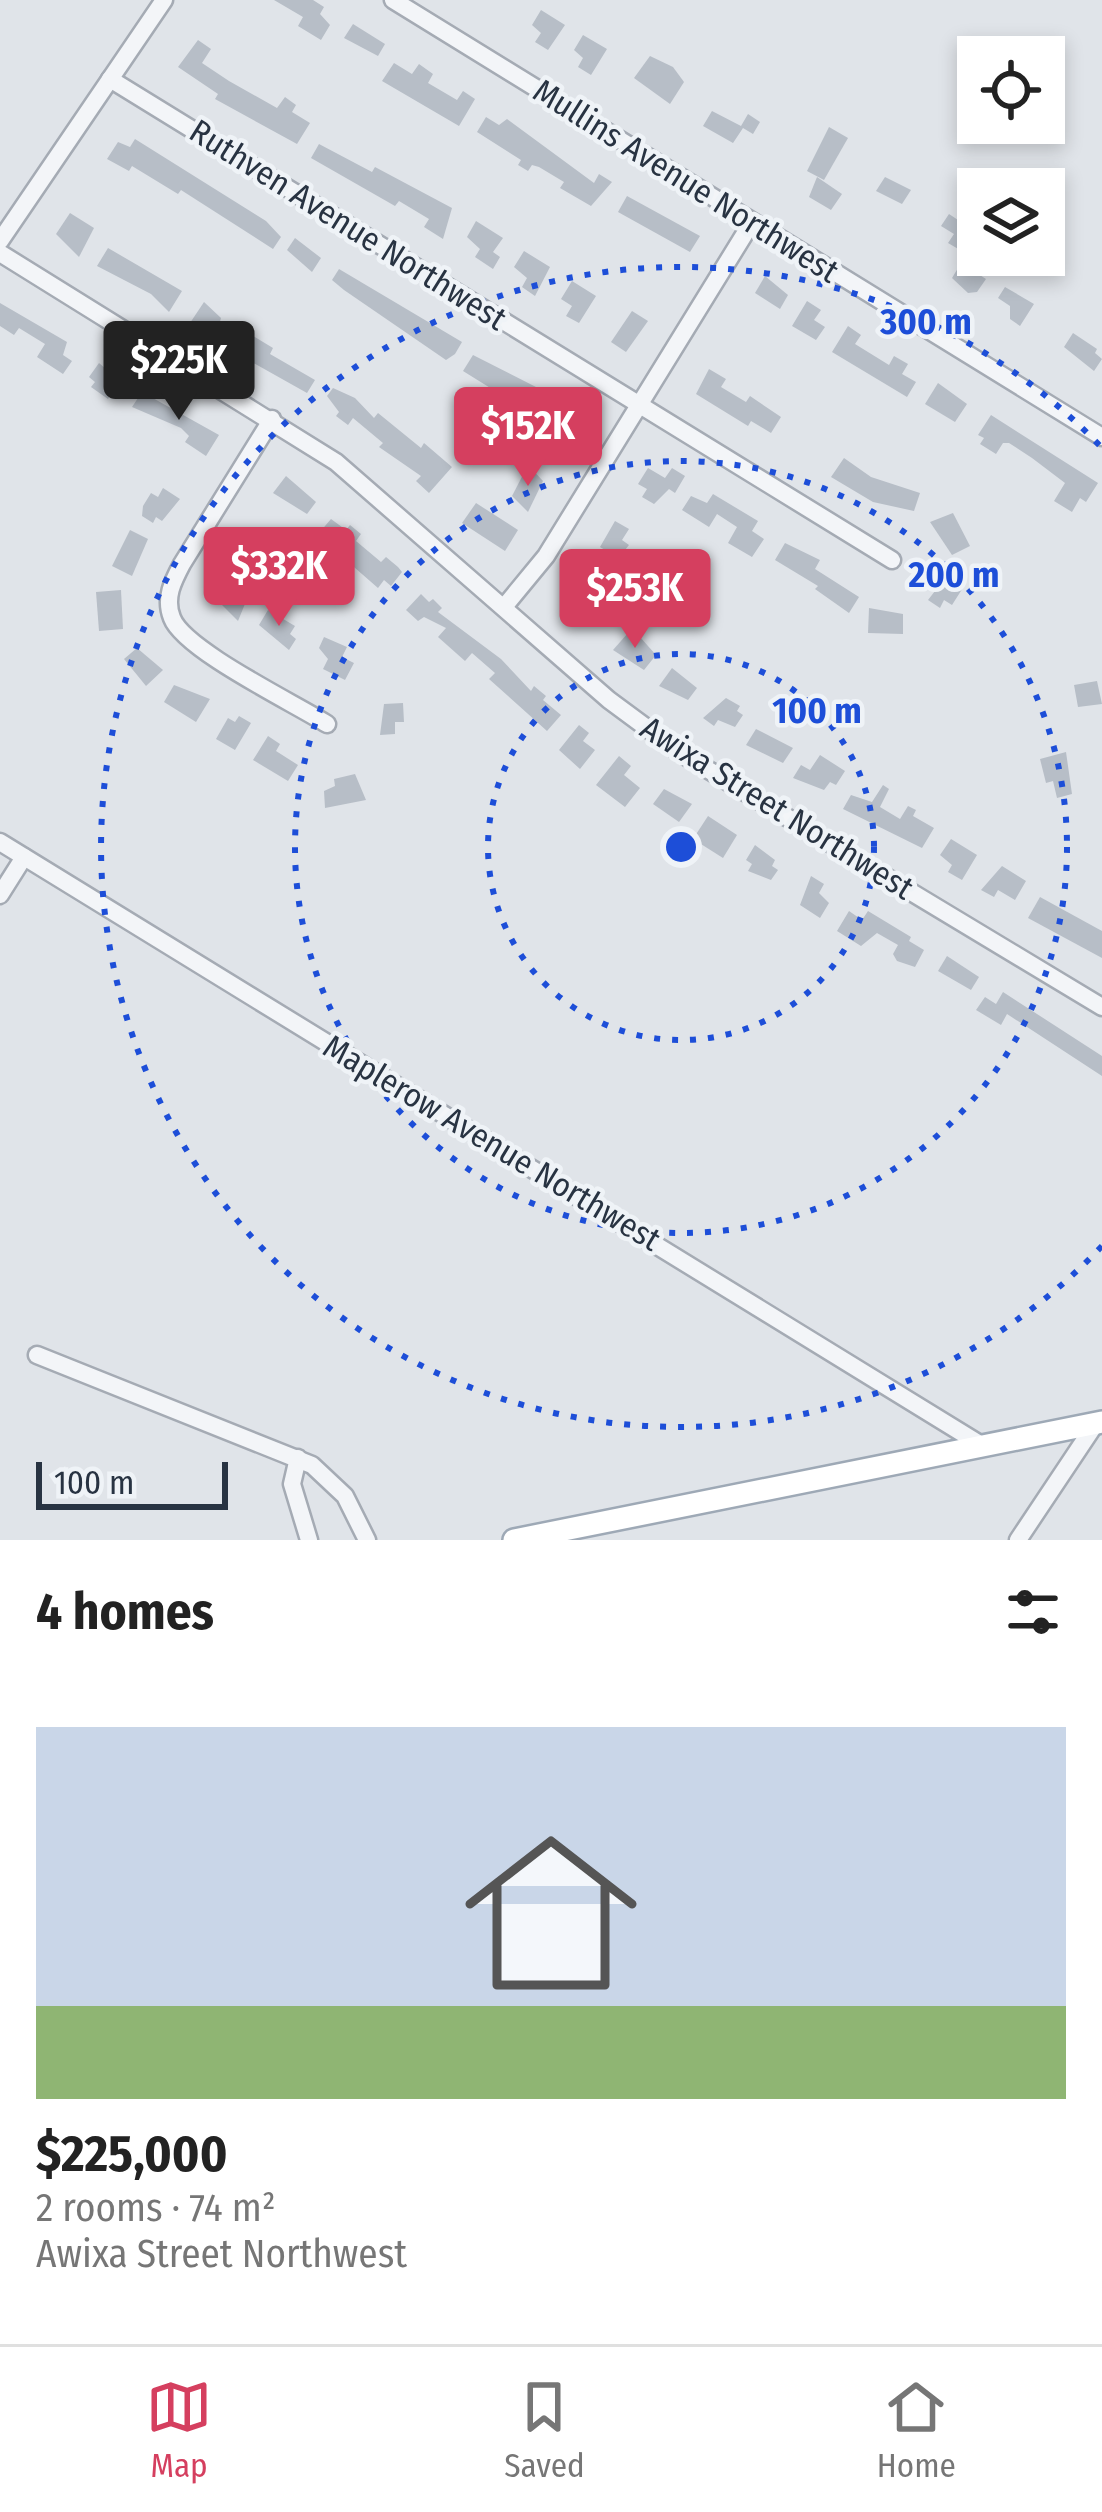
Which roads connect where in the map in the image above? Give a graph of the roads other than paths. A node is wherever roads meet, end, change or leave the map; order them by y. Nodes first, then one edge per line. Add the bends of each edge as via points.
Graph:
1 (164, 0) edge
2 (394, 0) edge
3 (110, 79) junction
4 (752, 222) junction
5 (0, 242) edge
6 (0, 253) edge
7 (640, 405) junction
8 (272, 419) junction
9 (1102, 437) edge
10 (892, 560) dead end
11 (504, 607) junction
12 (327, 724) dead end
13 (0, 842) edge
14 (24, 857) junction
15 (0, 896) edge
16 (1102, 1007) edge
17 (38, 1355) dead end
18 (1099, 1423) edge
19 (983, 1446) junction
20 (298, 1458) junction
21 (309, 1540) edge
22 (367, 1540) edge
23 (514, 1540) edge
24 (1018, 1540) edge

1 - 3 street
2 - 4 street, Mullins Avenue Northwest
3 - 5 street
3 - 7 street, Ruthven Avenue Northwest
4 - 7 street
4 - 9 street, Mullins Avenue Northwest
6 - 8 street, Awixa Street Northwest
7 - 10 street, Ruthven Avenue Northwest
7 - 11 street via 540,566
8 - 11 street, Awixa Street Northwest via 353,476
8 - 12 street via 182,564 170,612 188,638
11 - 16 street, Awixa Street Northwest via 706,770
13 - 14 street, Maplerow Avenue Northwest
14 - 15 street
14 - 19 street, Maplerow Avenue Northwest
17 - 20 street
18 - 19 main road
18 - 24 street
19 - 23 main road
20 - 21 street via 292,1484
20 - 22 street via 345,1496

